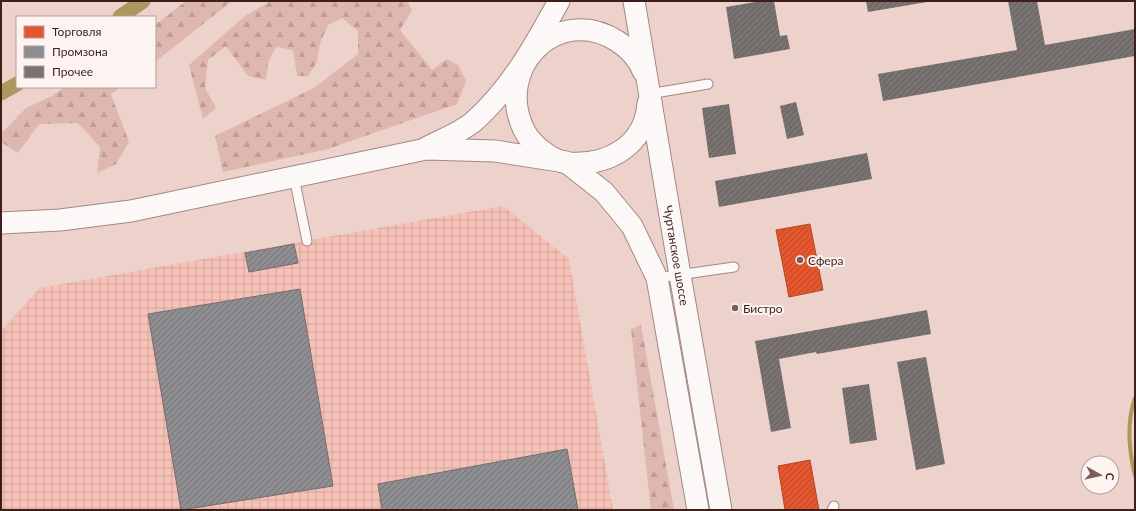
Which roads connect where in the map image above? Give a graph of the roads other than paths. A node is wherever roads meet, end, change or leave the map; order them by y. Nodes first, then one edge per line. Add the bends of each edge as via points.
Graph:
1 (559, 1) edge
2 (634, 1) edge
3 (530, 54) junction
4 (708, 84) dead end
5 (648, 89) junction
6 (426, 149) junction
7 (566, 162) junction
8 (294, 177) junction
9 (1, 224) edge
10 (307, 240) dead end
11 (734, 267) dead end
12 (680, 275) junction
13 (657, 278) junction
14 (698, 510) edge
15 (721, 510) edge

1 - 3 street
2 - 5 street, Чуртанское шоссе
3 - 5 street via 546,40 566,32 588,30 608,35 627,47 640,64
3 - 6 street via 494,100 471,124
3 - 7 street via 519,74 515,96 518,118 529,138 545,154
4 - 5 lane
5 - 7 street via 648,106 642,128 628,146 610,158 588,164
5 - 12 street, Чуртанское шоссе
6 - 7 street via 495,151
6 - 8 street
7 - 13 street, Чуртанское шоссе via 604,192 632,226
8 - 9 street via 131,211
8 - 10 lane
11 - 12 lane
12 - 13 lane
12 - 15 street, Чуртанское шоссе
13 - 14 street, Чуртанское шоссе

